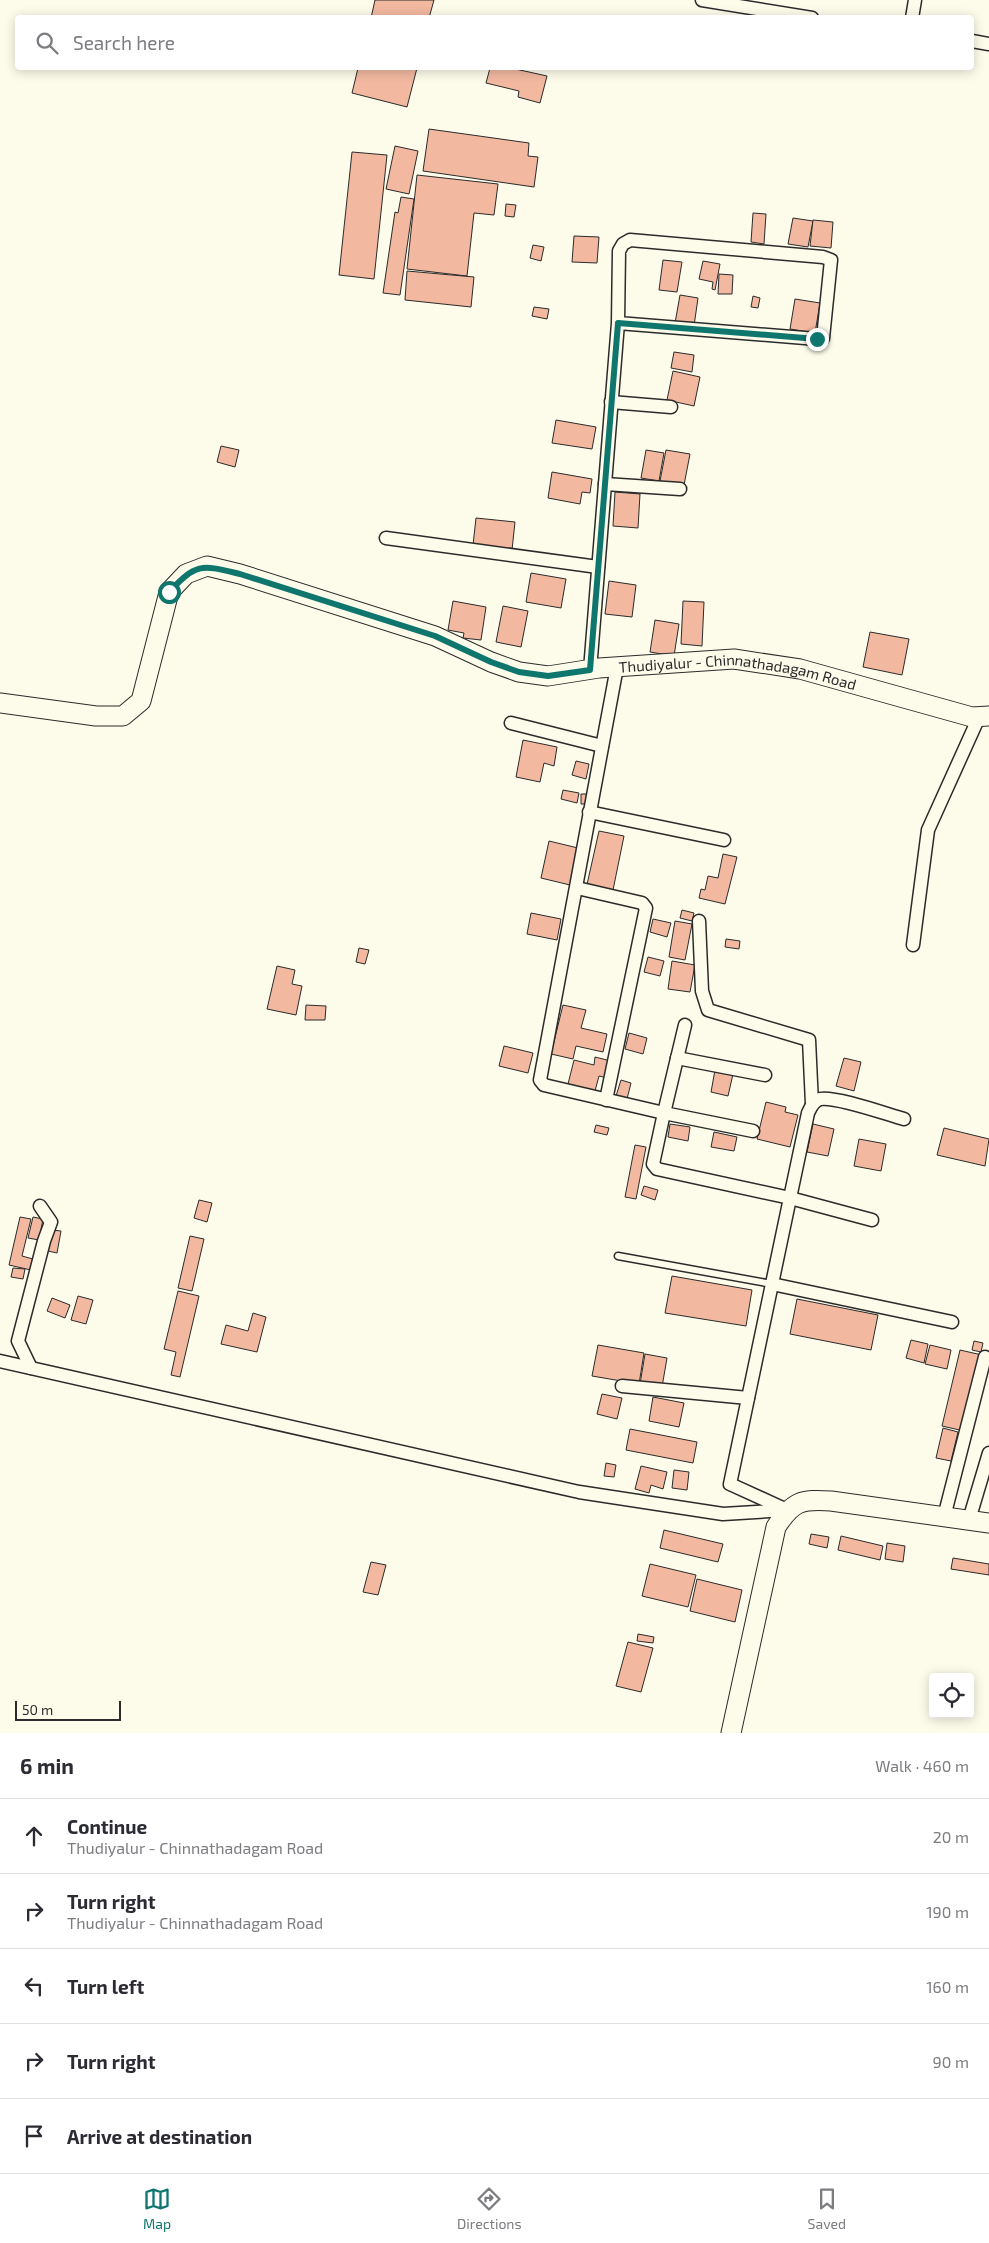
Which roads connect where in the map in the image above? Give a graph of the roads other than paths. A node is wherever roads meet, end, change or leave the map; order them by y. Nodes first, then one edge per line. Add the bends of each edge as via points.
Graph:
1 (702, 0) edge
2 (915, 0) edge
3 (794, 15) edge
4 (912, 15) edge
5 (974, 41) edge
6 (989, 44) edge
7 (618, 323) junction
8 (611, 402) junction
9 (670, 407) dead end
10 (605, 484) junction
11 (680, 489) dead end
12 (386, 538) dead end
13 (598, 567) junction
14 (617, 667) junction
15 (590, 670) junction
16 (0, 703) edge
17 (984, 716) edge
18 (511, 723) dead end
19 (602, 746) junction
20 (589, 812) junction
21 (724, 840) dead end
22 (576, 888) junction
23 (699, 920) dead end
24 (913, 945) dead end
25 (685, 1025) dead end
26 (677, 1058) junction
27 (764, 1075) dead end
28 (606, 1100) junction
29 (812, 1104) junction
30 (664, 1113) junction
31 (904, 1119) dead end
32 (753, 1131) dead end
33 (790, 1198) junction
34 (40, 1206) dead end
35 (872, 1220) dead end
36 (618, 1256) dead end
37 (772, 1284) junction
38 (952, 1322) dead end
39 (986, 1357) dead end
40 (0, 1360) edge
41 (31, 1368) junction
42 (622, 1386) dead end
43 (748, 1398) junction
44 (989, 1453) edge
45 (787, 1510) junction
46 (944, 1517) junction
47 (969, 1520) junction
48 (989, 1523) edge
49 (731, 1733) edge

1 - 3 street
2 - 4 street
5 - 6 street
7 - 7 street via 620,251 630,240 823,256 831,260 823,338
7 - 8 street
8 - 9 street
8 - 10 street
10 - 11 street
10 - 13 street
12 - 13 street
13 - 15 street
14 - 15 main road, Thudiyalur - Chinnathadagam Road
14 - 17 main road, Thudiyalur - Chinnathadagam Road via 734,659 800,669 972,717
14 - 19 street
15 - 16 main road, Thudiyalur - Chinnathadagam Road via 548,676 519,672 435,636 207,566 186,574 169,592 141,701 123,716 96,716
17 - 24 street via 928,830
18 - 19 street
19 - 20 street
20 - 21 street
20 - 22 street
22 - 28 street via 540,1080 544,1085
22 - 28 street via 642,903 646,908
23 - 29 street via 702,990 708,1010 809,1040
25 - 26 street
26 - 27 street
26 - 30 street
28 - 30 street
29 - 31 street via 820,1099 835,1100
29 - 33 street via 798,1152
30 - 32 street
30 - 33 street via 654,1168
33 - 35 street
33 - 37 street
34 - 41 street via 51,1222 18,1340
36 - 37 lane
37 - 38 street
37 - 43 street
39 - 46 street
40 - 41 street
41 - 45 street via 579,1492 723,1514
42 - 43 street
43 - 45 street via 730,1484
44 - 47 street
45 - 46 main road via 808,1500 831,1501
45 - 49 main road via 776,1527
46 - 47 main road
47 - 48 main road

